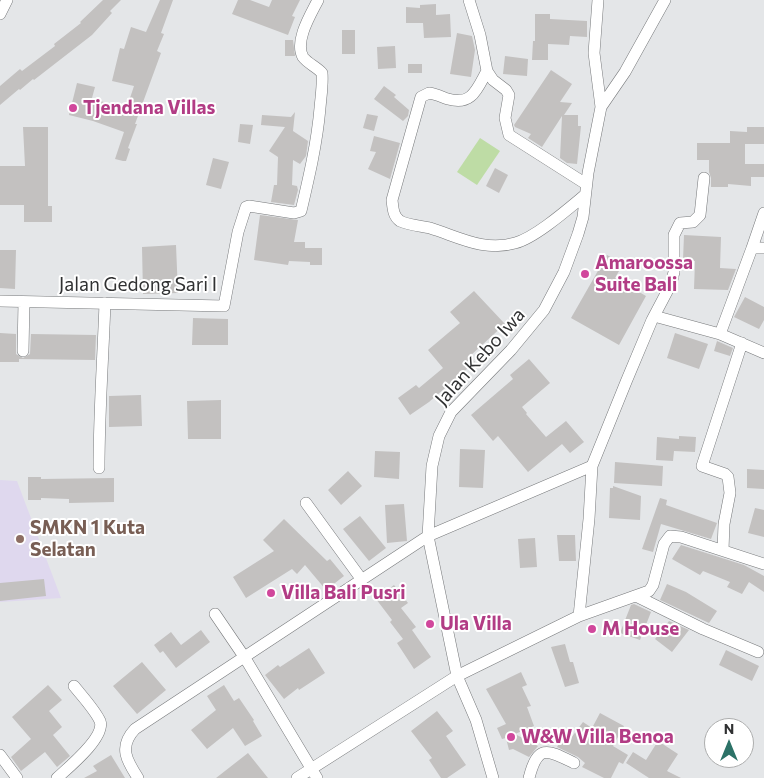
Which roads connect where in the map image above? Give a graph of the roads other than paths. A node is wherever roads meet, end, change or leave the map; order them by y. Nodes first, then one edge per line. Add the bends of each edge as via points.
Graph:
1 (8, 0) edge
2 (318, 0) edge
3 (469, 0) edge
4 (598, 0) edge
5 (666, 0) edge
6 (0, 14) edge
7 (487, 71) junction
8 (601, 107) junction
9 (704, 178) dead end
10 (586, 190) junction
11 (764, 213) edge
12 (752, 248) junction
13 (764, 248) edge
14 (0, 301) edge
15 (24, 302) junction
16 (105, 303) junction
17 (654, 316) junction
18 (720, 334) junction
19 (742, 343) junction
20 (23, 351) dead end
21 (764, 353) edge
22 (592, 466) junction
23 (100, 468) dead end
24 (306, 503) dead end
25 (428, 536) junction
26 (723, 550) junction
27 (764, 564) edge
28 (362, 580) junction
29 (636, 596) junction
30 (215, 614) dead end
31 (578, 616) junction
32 (758, 652) dead end
33 (245, 658) junction
34 (457, 676) junction
35 (74, 686) dead end
36 (0, 755) edge
37 (574, 763) dead end
38 (314, 773) edge
39 (17, 778) edge
40 (57, 778) edge
41 (138, 778) edge
42 (297, 778) edge
43 (494, 778) edge
44 (529, 778) edge

1 - 6 street
2 - 16 street, Jalan Gedong Sari I via 302,33 304,57 322,73 322,81 312,168 301,211 246,207 224,306
3 - 7 street
4 - 8 street, Jalan Kebo Iwa via 594,53
5 - 8 street, Jalan Kebo Iwa
7 - 10 street via 509,95 505,118 509,135
7 - 10 street via 473,95 466,100 452,100 429,93 421,97 392,200 396,218 482,246 502,246 517,243 541,229
8 - 10 street, Jalan Kebo Iwa
9 - 17 street via 700,216 677,228 671,284
10 - 25 street, Jalan Kebo Iwa via 578,234 564,272 544,310 511,350 451,412 439,436 432,466
11 - 12 street
12 - 13 street
12 - 18 street
14 - 15 street, Jalan Gedong Sari I
15 - 16 street, Jalan Gedong Sari I
15 - 20 street
16 - 23 street via 99,410
17 - 18 street
17 - 22 street
18 - 19 street
19 - 21 street
19 - 26 street via 702,466 728,478 730,493
22 - 25 street
22 - 31 street
24 - 28 street
25 - 28 street
25 - 34 street, Jalan Kebo Iwa
26 - 27 street
26 - 29 street via 681,536 670,536 664,544 653,585 649,591
28 - 33 street
29 - 31 street
29 - 32 street
30 - 33 street
31 - 34 street
33 - 38 street
33 - 41 street via 135,729 126,742 127,761
34 - 38 street
34 - 43 street, Jalan Kebo Iwa via 476,720
35 - 40 street via 100,720 100,730 78,759
36 - 39 street
37 - 44 street via 550,751 544,752 533,763
38 - 42 street

